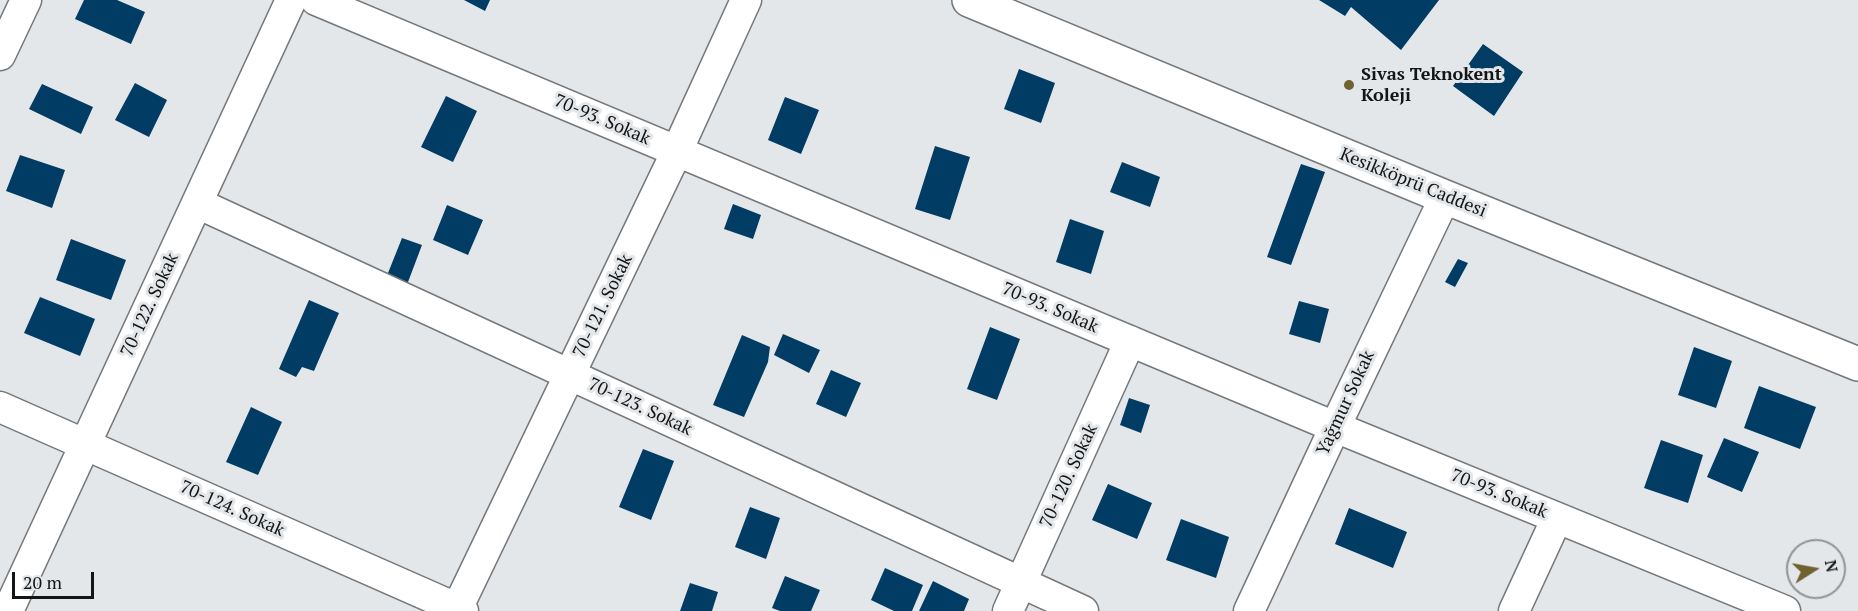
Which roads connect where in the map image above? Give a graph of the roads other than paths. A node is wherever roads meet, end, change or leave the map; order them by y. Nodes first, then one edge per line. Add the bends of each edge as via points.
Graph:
1 (26, 0) edge
2 (291, 0) edge
3 (316, 0) edge
4 (746, 0) edge
5 (969, 0) edge
6 (0, 55) edge
7 (677, 151) junction
8 (1445, 196) junction
9 (197, 203) junction
10 (1131, 342) junction
11 (1858, 364) edge
12 (570, 374) junction
13 (0, 407) edge
14 (1335, 427) junction
15 (85, 444) junction
16 (1557, 518) junction
17 (1021, 582) junction
18 (1742, 603) edge
19 (459, 610) edge
20 (8, 611) edge
21 (1008, 611) edge
22 (1083, 611) edge
23 (1249, 611) edge
24 (1514, 611) edge
25 (1785, 611) edge

1 - 6 street
2 - 9 street, 70-122. Sokak
3 - 7 street, 70-93. Sokak
4 - 7 street, 70-121. Sokak
5 - 8 street, Kesikköprü Caddesi
7 - 10 street, 70-93. Sokak
7 - 12 street, 70-121. Sokak
8 - 11 street, Kesikköprü Caddesi
8 - 14 street, Yağmur Sokak
9 - 12 street, 70-123. Sokak
9 - 15 street, 70-122. Sokak
10 - 14 street, 70-93. Sokak
10 - 17 street, 70-120. Sokak
12 - 17 street, 70-123. Sokak
12 - 19 street, 70-121. Sokak
13 - 15 street, 70-124. Sokak
14 - 16 street, 70-93. Sokak
14 - 23 street, Yağmur Sokak
15 - 19 street, 70-124. Sokak
15 - 20 street, 70-122. Sokak
16 - 18 street, 70-93. Sokak
16 - 24 street
17 - 21 street, 70-120. Sokak
17 - 22 street, 70-123. Sokak
18 - 25 street, 70-93. Sokak

